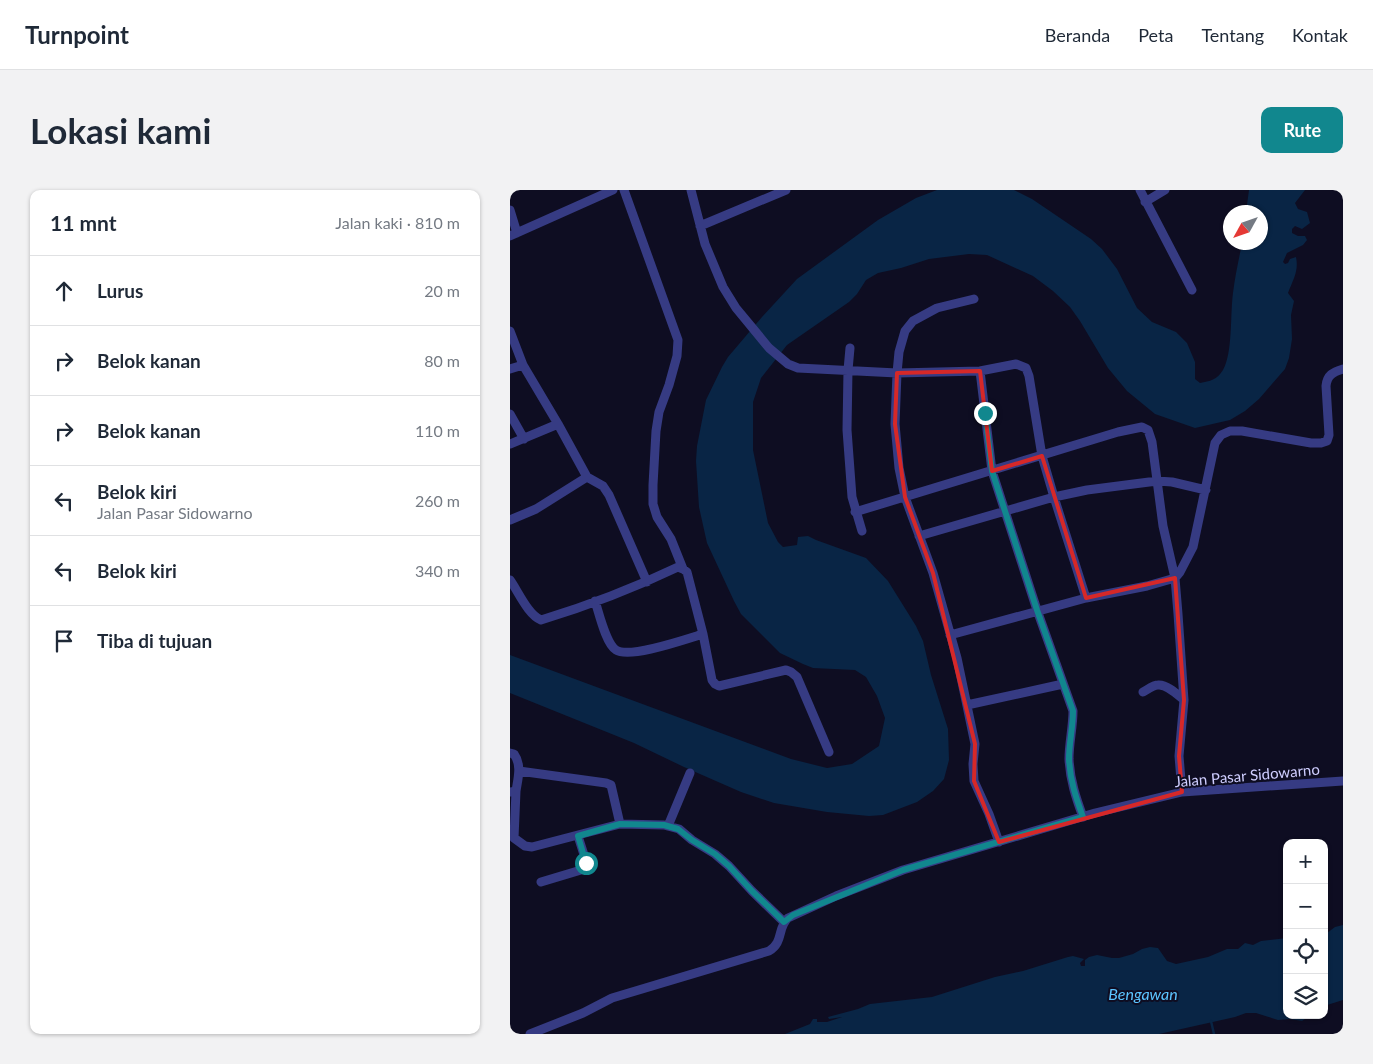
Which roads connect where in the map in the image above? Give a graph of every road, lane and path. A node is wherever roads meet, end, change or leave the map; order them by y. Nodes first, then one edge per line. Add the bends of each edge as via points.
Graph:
1 (613, 190) edge
2 (624, 190) edge
3 (691, 190) edge
4 (1140, 190) edge
5 (1165, 190) edge
6 (783, 191) edge
7 (1145, 202) junction
8 (510, 210) edge
9 (700, 226) junction
10 (514, 235) edge
11 (1192, 290) dead end
12 (974, 299) dead end
13 (510, 332) edge
14 (850, 348) dead end
15 (523, 366) junction
16 (510, 369) edge
17 (1343, 369) edge
18 (848, 370) junction
19 (980, 370) junction
20 (897, 373) junction
21 (510, 414) edge
22 (558, 424) junction
23 (524, 439) junction
24 (510, 444) edge
25 (1042, 456) junction
26 (992, 471) junction
27 (587, 478) junction
28 (1157, 481) junction
29 (1206, 490) junction
30 (905, 497) junction
31 (1054, 498) junction
32 (855, 512) junction
33 (1006, 512) junction
34 (510, 520) edge
35 (862, 531) dead end
36 (920, 536) junction
37 (683, 569) junction
38 (1174, 578) junction
39 (510, 580) edge
40 (646, 582) junction
41 (1086, 598) junction
42 (594, 601) junction
43 (1037, 610) junction
44 (703, 634) junction
45 (950, 635) junction
46 (1063, 684) junction
47 (1143, 692) dead end
48 (1184, 700) junction
49 (967, 705) junction
50 (510, 751) edge
51 (829, 752) dead end
52 (519, 770) junction
53 (690, 773) dead end
54 (1343, 781) edge
55 (513, 791) edge
56 (1182, 792) junction
57 (1083, 817) junction
58 (620, 824) junction
59 (668, 826) junction
60 (578, 836) junction
61 (512, 837) edge
62 (999, 842) junction
63 (541, 882) dead end
64 (784, 922) junction
65 (530, 1034) edge

1 - 10 street
2 - 37 street via 678,340 677,356 656,430 653,504
3 - 9 street
4 - 7 street
5 - 7 street
6 - 9 street
7 - 11 street
8 - 10 street
9 - 18 street via 723,287 769,348 798,368
12 - 20 street via 937,308 913,321 905,331
13 - 15 street
14 - 18 street
15 - 16 street
15 - 22 street
17 - 29 street via 1326,379 1330,435 1327,441 1310,442 1230,431 1215,443
18 - 20 street
18 - 32 street via 847,430
19 - 20 street
19 - 25 street via 1016,364 1026,368 1030,376
19 - 26 street
20 - 30 street via 895,424
21 - 23 street
22 - 23 street
22 - 27 street
23 - 24 street
25 - 26 street
25 - 28 street via 1142,427 1148,430 1152,442
25 - 31 street
26 - 30 street
26 - 33 street
27 - 34 street via 536,509
27 - 40 street via 603,486 609,495
28 - 29 street
28 - 31 street via 1087,490
28 - 38 street
29 - 38 street via 1193,547
30 - 32 street
30 - 36 street
31 - 33 street
31 - 41 street
32 - 35 street
33 - 36 street
33 - 43 street
36 - 45 street
37 - 40 street via 678,567
37 - 44 street via 687,572
38 - 41 street
38 - 48 street
39 - 42 street via 530,612 541,620
40 - 42 street
41 - 43 street
42 - 44 street via 609,642 615,650 624,653
43 - 45 street
43 - 46 street
44 - 51 street via 712,680 718,686 786,670 797,677
45 - 49 street
46 - 49 street
46 - 57 street via 1073,711 1070,771
47 - 48 street via 1161,685
48 - 56 street via 1179,756
49 - 62 street via 975,744 974,781
50 - 52 street via 517,758
52 - 55 street
52 - 58 street via 612,785
53 - 59 street
54 - 56 street, Jalan Pasar Sidowarno
55 - 61 street
56 - 57 street, Jalan Pasar Sidowarno
57 - 62 street, Jalan Pasar Sidowarno
58 - 59 street
58 - 60 street
59 - 64 street via 678,829 715,854
60 - 61 street via 532,846 525,846
60 - 63 street via 585,866
62 - 64 street, Jalan Pasar Sidowarno via 903,870 793,915
64 - 65 street via 778,944 769,951 612,998

